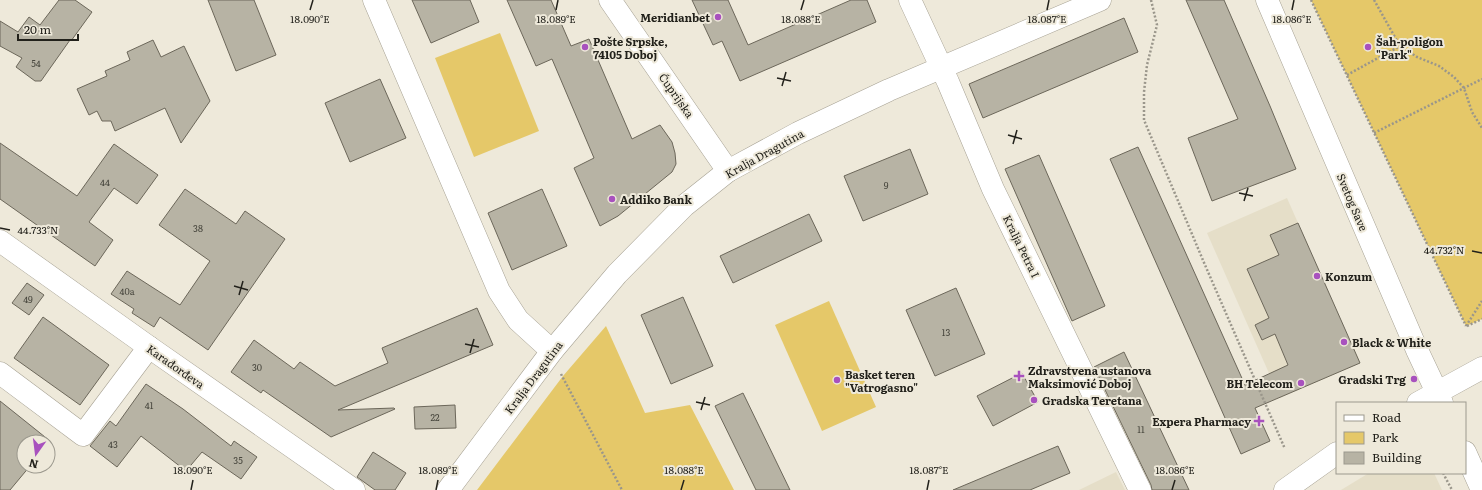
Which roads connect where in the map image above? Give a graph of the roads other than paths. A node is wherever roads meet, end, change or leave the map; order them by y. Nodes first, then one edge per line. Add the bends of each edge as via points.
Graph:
1 (374, 0) edge
2 (610, 0) edge
3 (910, 0) edge
4 (1100, 0) edge
5 (1267, 0) edge
6 (942, 67) junction
7 (728, 172) junction
8 (0, 241) edge
9 (149, 347) junction
10 (556, 360) junction
11 (1482, 368) edge
12 (0, 373) edge
13 (1440, 397) edge
14 (1422, 402) edge
15 (1336, 454) edge
16 (1466, 454) edge
17 (354, 490) edge
18 (448, 490) edge
19 (1140, 490) edge
20 (1285, 490) edge
21 (1482, 490) edge

1 - 10 street via 500,291 518,320
2 - 7 street, Ćuprijska
3 - 6 street, Kralja Petra I
4 - 6 street, Kralja Dragutina
5 - 13 street, Svetog Save via 1417,350
6 - 7 street, Kralja Dragutina via 798,133
6 - 19 street, Kralja Petra I via 993,189
7 - 10 street, Kralja Dragutina via 684,206 623,268
8 - 9 street, Karađorđeva
9 - 12 street via 83,435
9 - 17 street, Karađorđeva
10 - 18 street, Kralja Dragutina
11 - 13 street
13 - 14 street
15 - 20 street
16 - 21 street

